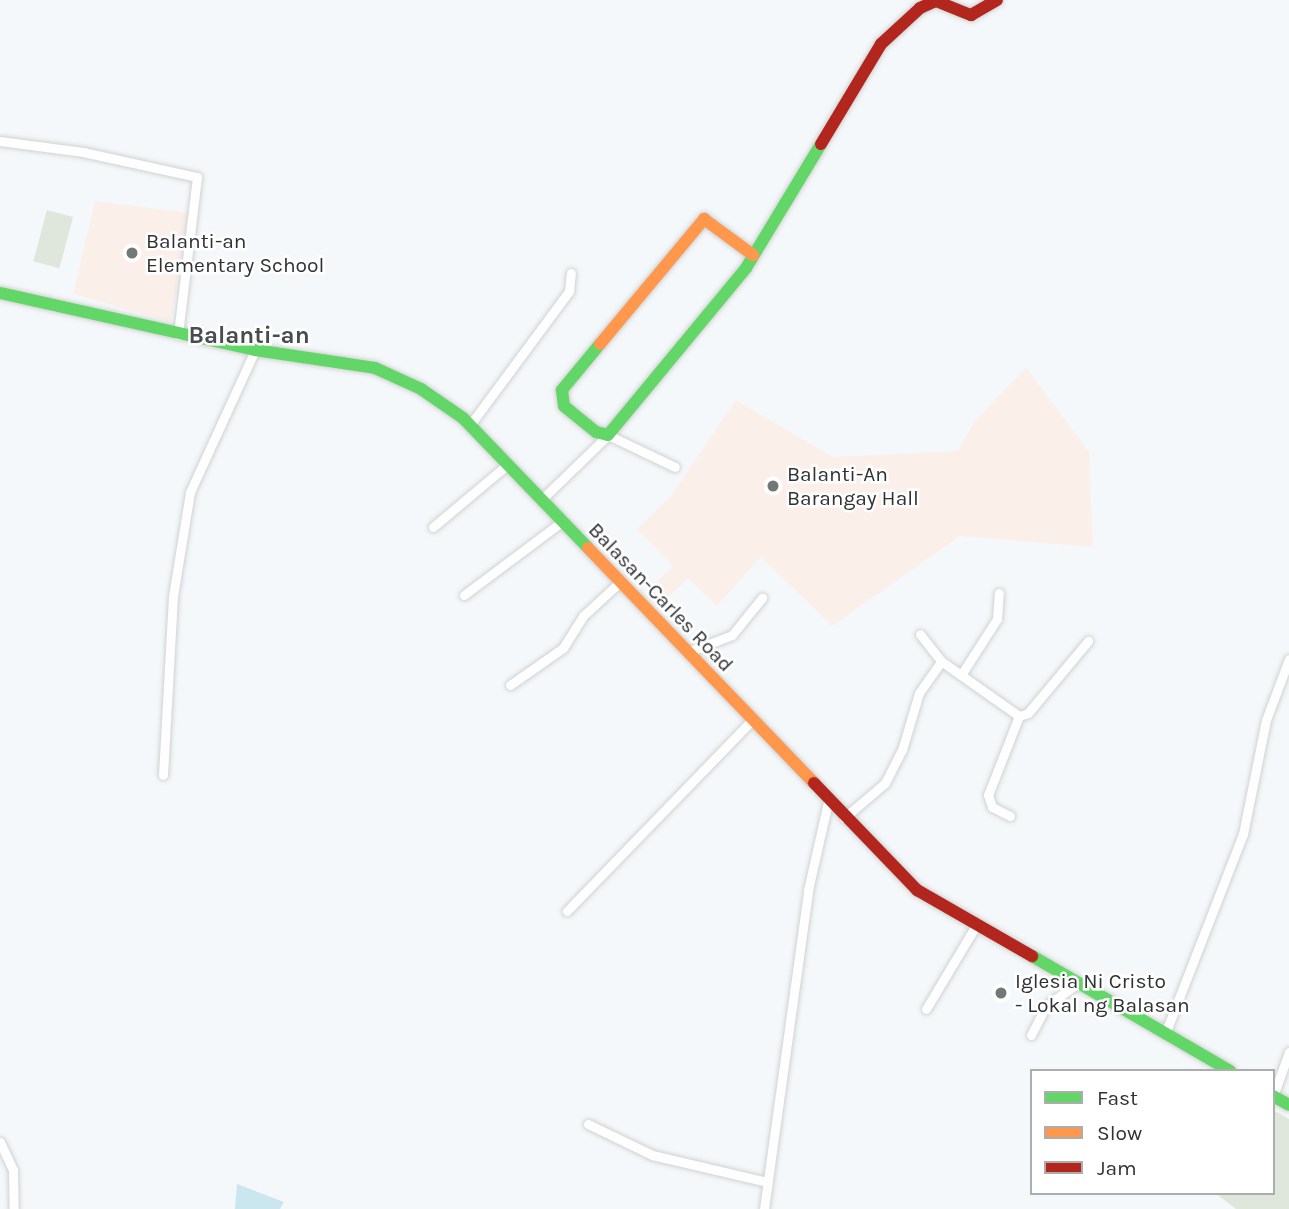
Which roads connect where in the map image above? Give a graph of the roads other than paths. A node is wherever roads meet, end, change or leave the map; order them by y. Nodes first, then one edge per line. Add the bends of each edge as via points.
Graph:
1 (997, 0) edge
2 (0, 141) edge
3 (753, 255) junction
4 (570, 273) dead end
5 (0, 293) edge
6 (178, 335) junction
7 (255, 350) junction
8 (470, 425) junction
9 (608, 435) junction
10 (508, 464) junction
11 (675, 467) dead end
12 (541, 500) junction
13 (562, 522) junction
14 (433, 527) dead end
15 (621, 581) junction
16 (999, 593) dead end
17 (464, 595) dead end
18 (762, 598) dead end
19 (920, 634) dead end
20 (1088, 641) dead end
21 (688, 652) junction
22 (1289, 659) edge
23 (941, 662) junction
24 (961, 675) junction
25 (510, 685) dead end
26 (1019, 716) junction
27 (752, 720) junction
28 (163, 775) dead end
29 (828, 802) junction
30 (1010, 816) dead end
31 (844, 817) junction
32 (567, 911) dead end
33 (975, 927) junction
34 (1076, 984) junction
35 (926, 1009) dead end
36 (1165, 1034) junction
37 (1031, 1035) dead end
38 (1289, 1052) edge
39 (1226, 1069) edge
40 (1275, 1090) edge
41 (588, 1124) dead end
42 (0, 1142) edge
43 (767, 1182) junction
44 (14, 1209) edge
45 (764, 1209) edge

1 - 3 main road via 971,15 936,1 920,8 881,44
2 - 6 street via 83,152 197,177
3 - 9 main road
3 - 9 main road via 704,219 562,390 564,406 596,432
4 - 8 street via 569,291
5 - 6 main road, Balasan-Carles Road
6 - 7 main road, Balasan-Carles Road
7 - 8 main road, Balasan-Carles Road via 375,368 421,390
7 - 28 street via 190,492 173,596
8 - 10 main road, Balasan-Carles Road
9 - 11 street
9 - 12 street
10 - 12 main road, Balasan-Carles Road
10 - 14 street
12 - 13 main road, Balasan-Carles Road
13 - 15 main road, Balasan-Carles Road
13 - 17 street
15 - 21 main road, Balasan-Carles Road
15 - 25 street via 583,616 563,648
16 - 24 street via 998,619
18 - 21 street via 732,635
19 - 23 street
20 - 26 street via 1028,713
21 - 27 main road, Balasan-Carles Road
22 - 36 street via 1266,720 1243,834
23 - 24 street
23 - 31 street via 919,693 902,750 885,783
24 - 26 street
26 - 30 street via 988,795 992,807
27 - 29 main road, Balasan-Carles Road
27 - 32 street
29 - 31 main road, Balasan-Carles Road
29 - 43 street via 808,890
31 - 33 main road, Balasan-Carles Road via 917,890
33 - 34 main road, Balasan-Carles Road
33 - 35 street
34 - 36 main road, Balasan-Carles Road
34 - 37 street via 1046,1006
36 - 39 main road, Balasan-Carles Road
38 - 40 street
41 - 43 street via 652,1155
42 - 44 street via 13,1170
43 - 45 street

